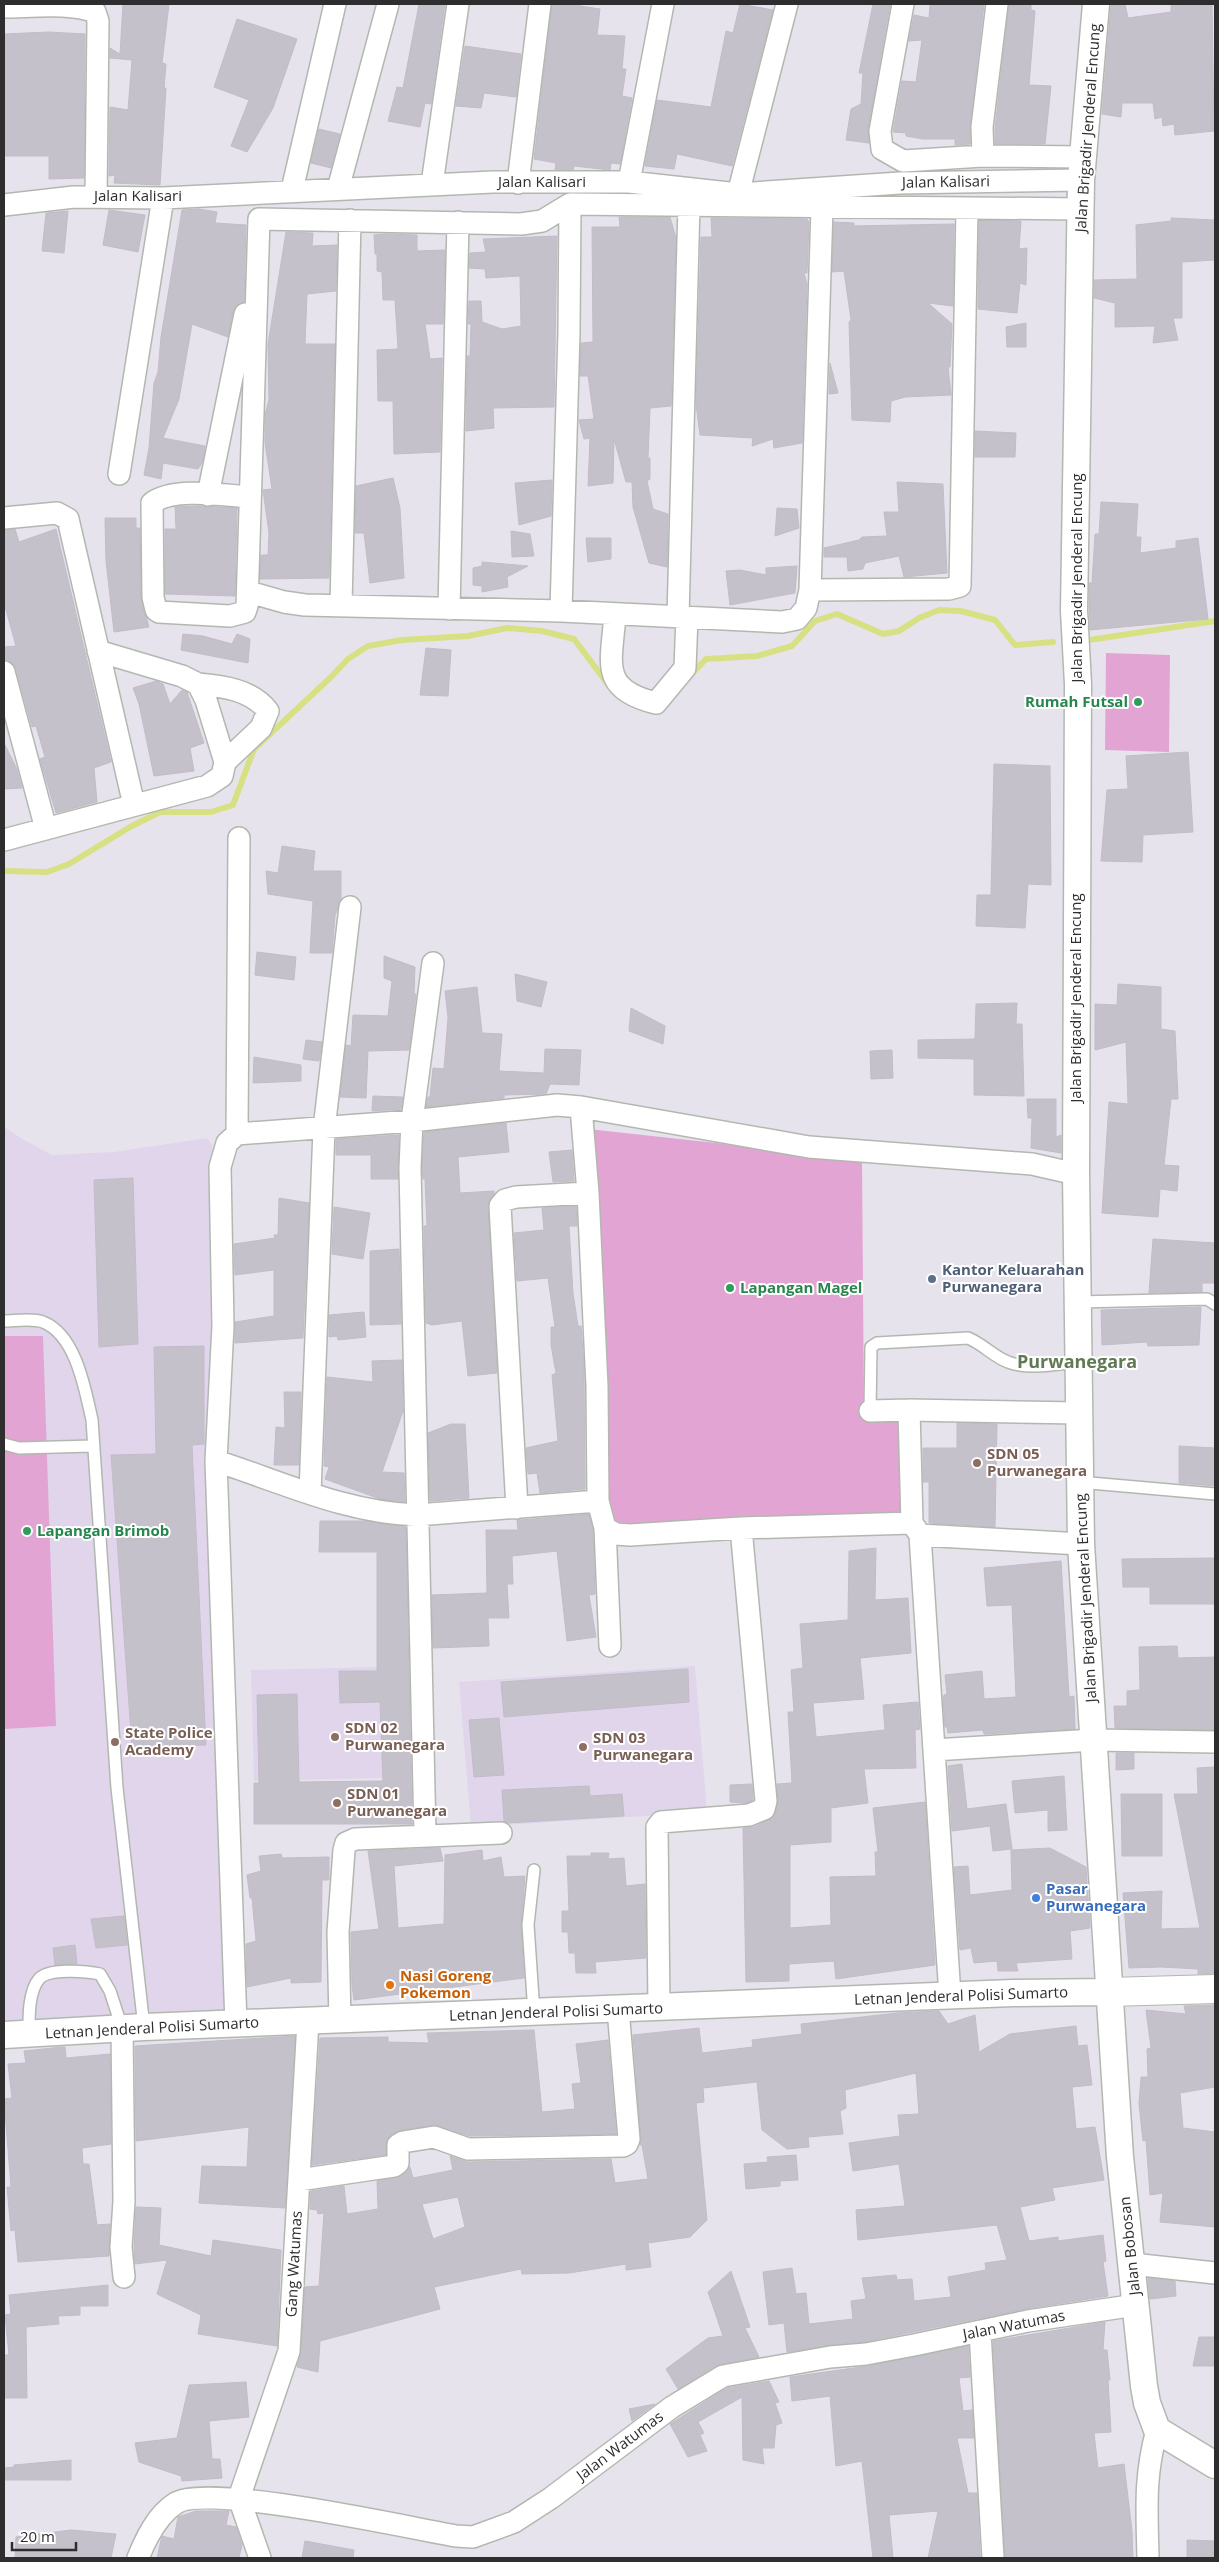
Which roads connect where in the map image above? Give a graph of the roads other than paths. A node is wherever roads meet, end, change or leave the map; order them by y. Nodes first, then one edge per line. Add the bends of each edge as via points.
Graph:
1 (335, 4) edge
2 (388, 4) edge
3 (458, 4) edge
4 (540, 4) edge
5 (663, 4) edge
6 (787, 4) edge
7 (904, 4) edge
8 (998, 4) edge
9 (1096, 4) edge
10 (61, 5) edge
11 (4, 7) edge
12 (983, 156) junction
13 (1082, 168) junction
14 (629, 182) junction
15 (518, 183) junction
16 (432, 184) junction
17 (292, 190) junction
18 (338, 190) junction
19 (738, 194) junction
20 (96, 196) junction
21 (163, 198) junction
22 (570, 204) junction
23 (689, 204) junction
24 (4, 205) edge
25 (822, 208) junction
26 (967, 209) junction
27 (1080, 209) junction
28 (350, 220) junction
29 (458, 222) junction
30 (257, 260) junction
31 (119, 474) dead end
32 (208, 495) junction
33 (249, 496) junction
34 (4, 518) edge
35 (810, 590) junction
36 (249, 592) junction
37 (341, 606) junction
38 (449, 609) junction
39 (560, 611) junction
40 (615, 614) junction
41 (682, 617) junction
42 (98, 651) junction
43 (4, 672) edge
44 (198, 684) junction
45 (224, 762) junction
46 (134, 805) junction
47 (46, 828) junction
48 (239, 838) dead end
49 (4, 840) edge
50 (350, 907) dead end
51 (433, 963) dead end
52 (580, 1107) junction
53 (412, 1121) junction
54 (324, 1129) junction
55 (237, 1134) junction
56 (1076, 1174) junction
57 (588, 1193) junction
58 (1078, 1302) junction
59 (1215, 1304) edge
60 (4, 1321) edge
61 (1079, 1362) junction
62 (910, 1410) junction
63 (870, 1411) joint
64 (1080, 1413) junction
65 (4, 1444) edge
66 (93, 1446) junction
67 (216, 1460) junction
68 (1079, 1482) junction
69 (310, 1493) junction
70 (1215, 1494) edge
71 (598, 1501) junction
72 (517, 1508) junction
73 (417, 1515) junction
74 (606, 1528) junction
75 (742, 1528) junction
76 (916, 1529) junction
77 (1081, 1544) junction
78 (610, 1646) dead end
79 (1094, 1740) junction
80 (1215, 1742) edge
81 (934, 1750) junction
82 (501, 1833) dead end
83 (425, 1836) junction
84 (534, 1870) dead end
85 (1215, 1989) edge
86 (1109, 1992) junction
87 (950, 1996) junction
88 (659, 2008) junction
89 (618, 2009) junction
90 (534, 2013) junction
91 (340, 2021) junction
92 (308, 2022) junction
93 (236, 2024) junction
94 (133, 2028) junction
95 (29, 2034) junction
96 (4, 2035) edge
97 (299, 2180) junction
98 (1132, 2264) junction
99 (1215, 2273) edge
100 (124, 2277) dead end
101 (1136, 2305) junction
102 (980, 2332) junction
103 (1157, 2430) junction
104 (1215, 2465) edge
105 (239, 2498) junction
106 (138, 2558) edge
107 (260, 2558) edge
108 (993, 2558) edge
109 (1148, 2558) edge

1 - 17 street
2 - 18 street
3 - 16 street
4 - 15 street
5 - 14 street
6 - 19 street
7 - 12 street via 880,131 882,149 903,161
8 - 12 street via 982,126
9 - 13 street, Jalan Brigadir Jenderal Encung
10 - 11 street
10 - 20 street via 95,12 98,21
12 - 13 street
13 - 19 street, Jalan Kalisari
13 - 27 street, Jalan Brigadir Jenderal Encung
14 - 15 street, Jalan Kalisari
14 - 19 street, Jalan Kalisari
15 - 16 street, Jalan Kalisari
16 - 18 street, Jalan Kalisari
17 - 18 street, Jalan Kalisari
17 - 21 street, Jalan Kalisari
20 - 21 street, Jalan Kalisari
20 - 24 street, Jalan Kalisari
21 - 31 street
22 - 23 street
22 - 29 street via 542,222
22 - 39 street
23 - 25 street
23 - 41 street
25 - 26 street
25 - 35 street
26 - 27 street
26 - 35 street via 960,586 949,589
27 - 56 street, Jalan Brigadir Jenderal Encung via 1074,610 1078,684
28 - 29 street
28 - 30 street via 259,218
28 - 37 street
29 - 38 street
30 - 32 street
30 - 33 street
32 - 33 street
32 - 36 street via 160,497 152,503 153,597 156,610 236,616 245,612
33 - 36 street
34 - 42 street via 57,513 68,519
35 - 41 street via 806,608 797,619 782,622
36 - 37 street via 298,604
37 - 38 street
38 - 39 street
39 - 40 street
40 - 41 street
40 - 41 street via 611,671 618,686 640,699 656,703 685,668
42 - 44 street via 182,676
42 - 46 street
43 - 47 street
44 - 45 street via 206,700
44 - 45 street via 222,686 248,695 260,701 268,711 261,728
45 - 46 street via 222,776 207,786
46 - 47 street
47 - 49 street
48 - 55 street
50 - 54 street
51 - 53 street
52 - 53 street via 557,1105
52 - 56 street via 810,1147 1032,1164
52 - 57 street
53 - 54 street
53 - 73 street via 410,1168
54 - 55 street
54 - 69 street
55 - 67 street via 227,1143 220,1167 223,1326
56 - 58 street, Jalan Brigadir Jenderal Encung
57 - 71 street via 597,1386
57 - 72 street via 516,1197 504,1200 500,1206
58 - 59 lane via 1207,1299
58 - 61 street, Jalan Brigadir Jenderal Encung
60 - 66 lane via 41,1322 64,1338 83,1378 92,1420
61 - 63 lane via 1023,1366 1008,1362 968,1338 877,1343 871,1347
61 - 64 street, Jalan Brigadir Jenderal Encung
62 - 63 street
62 - 64 street
62 - 76 street
64 - 68 street, Jalan Brigadir Jenderal Encung
65 - 66 lane via 19,1448
66 - 94 lane
67 - 69 street
67 - 93 street
68 - 70 lane
68 - 77 street, Jalan Brigadir Jenderal Encung
69 - 73 street via 365,1510
71 - 72 street
71 - 74 street
72 - 73 street
73 - 83 street
74 - 75 street via 616,1534 630,1535
74 - 78 street
75 - 76 street
75 - 88 street via 766,1801 764,1809 750,1815 660,1822 657,1827
76 - 77 street
76 - 81 street
77 - 79 street, Jalan Brigadir Jenderal Encung
79 - 80 street
79 - 81 street
79 - 86 street, Jalan Brigadir Jenderal Encung
81 - 87 street
82 - 83 street
83 - 91 street via 346,1843 338,1932
84 - 90 lane via 528,1926
85 - 86 main road
86 - 87 street, Letnan Jenderal Polisi Sumarto
86 - 98 street, Jalan Bobosan via 1120,2158
87 - 88 street, Letnan Jenderal Polisi Sumarto
88 - 89 street, Letnan Jenderal Polisi Sumarto
89 - 90 street, Letnan Jenderal Polisi Sumarto
89 - 97 street via 628,2144 468,2149 434,2136 398,2145 398,2163 394,2166
90 - 91 street, Letnan Jenderal Polisi Sumarto
91 - 92 street, Letnan Jenderal Polisi Sumarto
92 - 93 street, Letnan Jenderal Polisi Sumarto
92 - 97 street, Gang Watumas
93 - 94 street, Letnan Jenderal Polisi Sumarto
94 - 95 street, Letnan Jenderal Polisi Sumarto
94 - 95 lane via 100,1974 85,1970 46,1974 39,1979 33,1991
94 - 100 street via 121,2247
95 - 96 street, Letnan Jenderal Polisi Sumarto
97 - 105 street, Gang Watumas via 288,2351
98 - 99 street
98 - 101 street, Jalan Bobosan
101 - 102 street, Jalan Watumas via 1028,2321
101 - 103 street, Jalan Bobosan via 1147,2403
102 - 105 street, Jalan Watumas via 723,2376 672,2407 514,2522 473,2537
102 - 108 street
103 - 104 street
103 - 109 street via 1146,2480
105 - 106 street, Jalan Watumas via 200,2496 177,2502 155,2523
105 - 107 street

